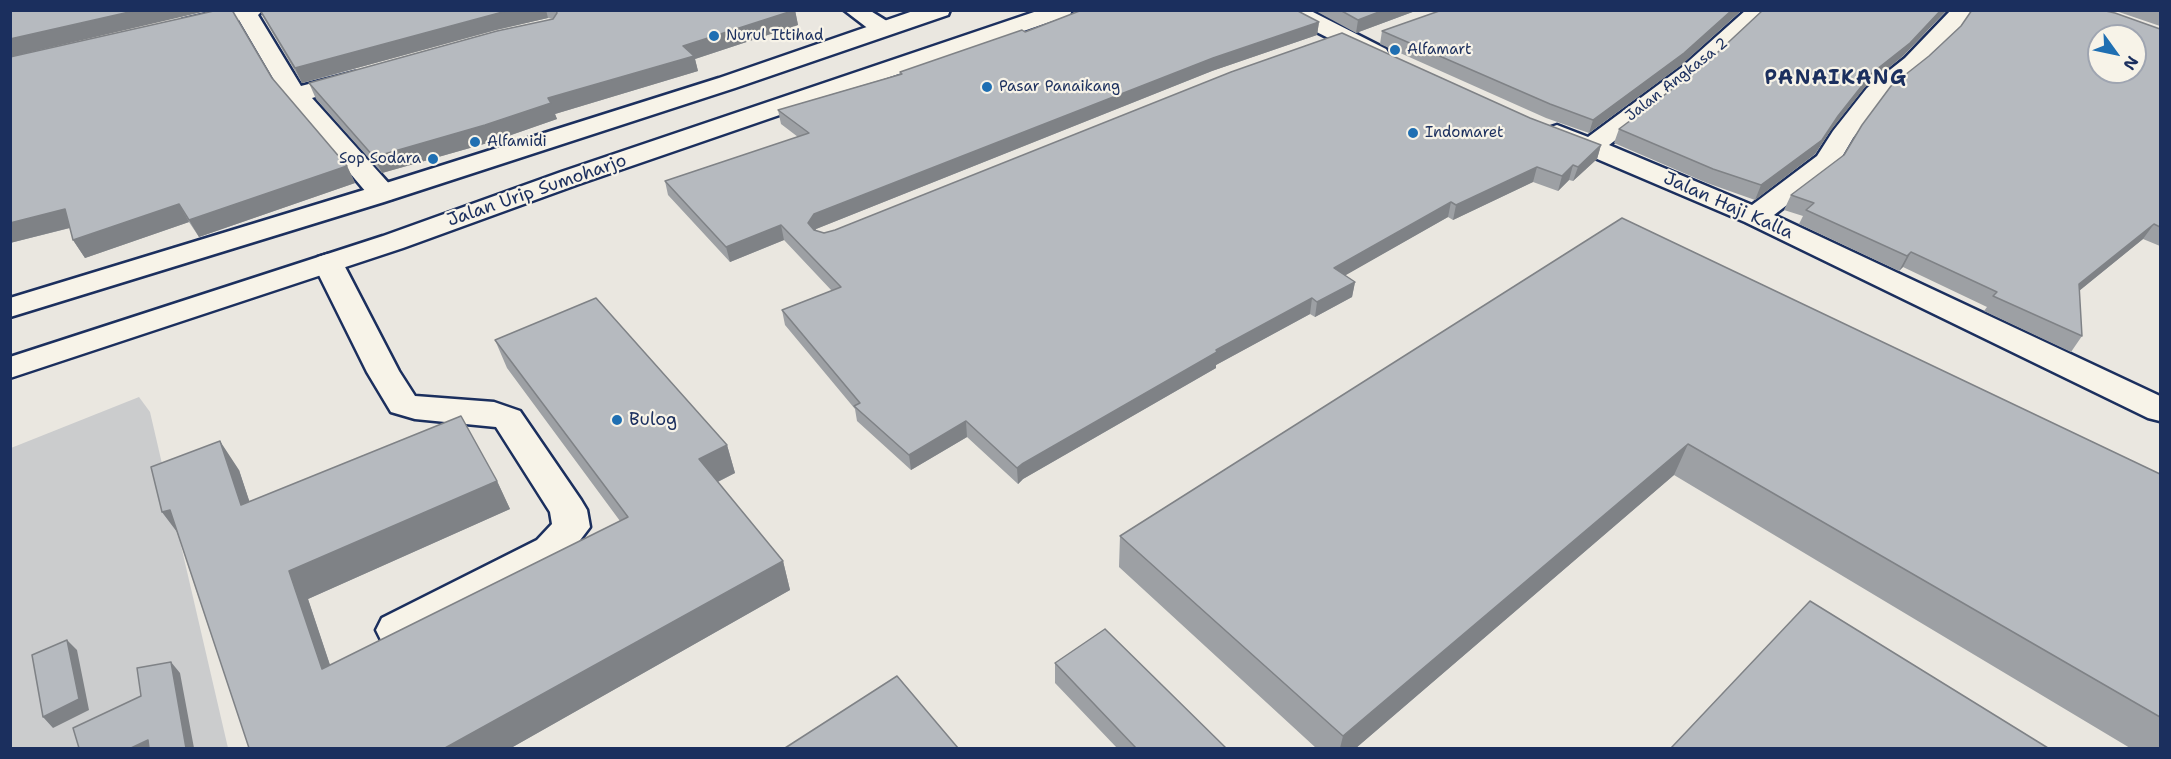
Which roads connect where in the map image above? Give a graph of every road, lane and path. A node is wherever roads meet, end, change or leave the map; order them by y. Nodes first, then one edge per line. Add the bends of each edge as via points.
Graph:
1 (854, 10) edge
2 (940, 10) edge
3 (1062, 10) edge
4 (1292, 10) edge
5 (1759, 10) edge
6 (1963, 10) edge
7 (247, 11) edge
8 (882, 28) junction
9 (164, 30) edge
10 (1383, 33) edge
11 (1348, 40) junction
12 (1311, 47) edge
13 (1402, 64) edge
14 (377, 72) edge
15 (297, 95) junction
16 (1536, 124) edge
17 (1592, 146) junction
18 (382, 194) junction
19 (1755, 216) junction
20 (328, 263) junction
21 (10, 308) edge
22 (10, 368) edge
23 (2160, 410) edge
24 (396, 630) edge

1 - 8 main road
2 - 8 main road
3 - 20 main road, Jalan Urip Sumoharjo
4 - 11 main road
5 - 17 main road, Jalan Angkasa 2 via 1689,74
6 - 19 main road via 1929,47 1875,93 1827,161
7 - 9 main road
7 - 15 main road via 276,68
8 - 18 main road via 727,83
10 - 11 main road
11 - 12 main road
11 - 13 main road
14 - 15 main road
15 - 18 main road
16 - 17 main road, Jalan Haji Kalla
17 - 19 main road, Jalan Haji Kalla
18 - 21 main road
19 - 23 main road, Jalan Haji Kalla
20 - 22 main road, Jalan Urip Sumoharjo
20 - 24 main road via 403,404 508,418 568,510 571,527 551,550

